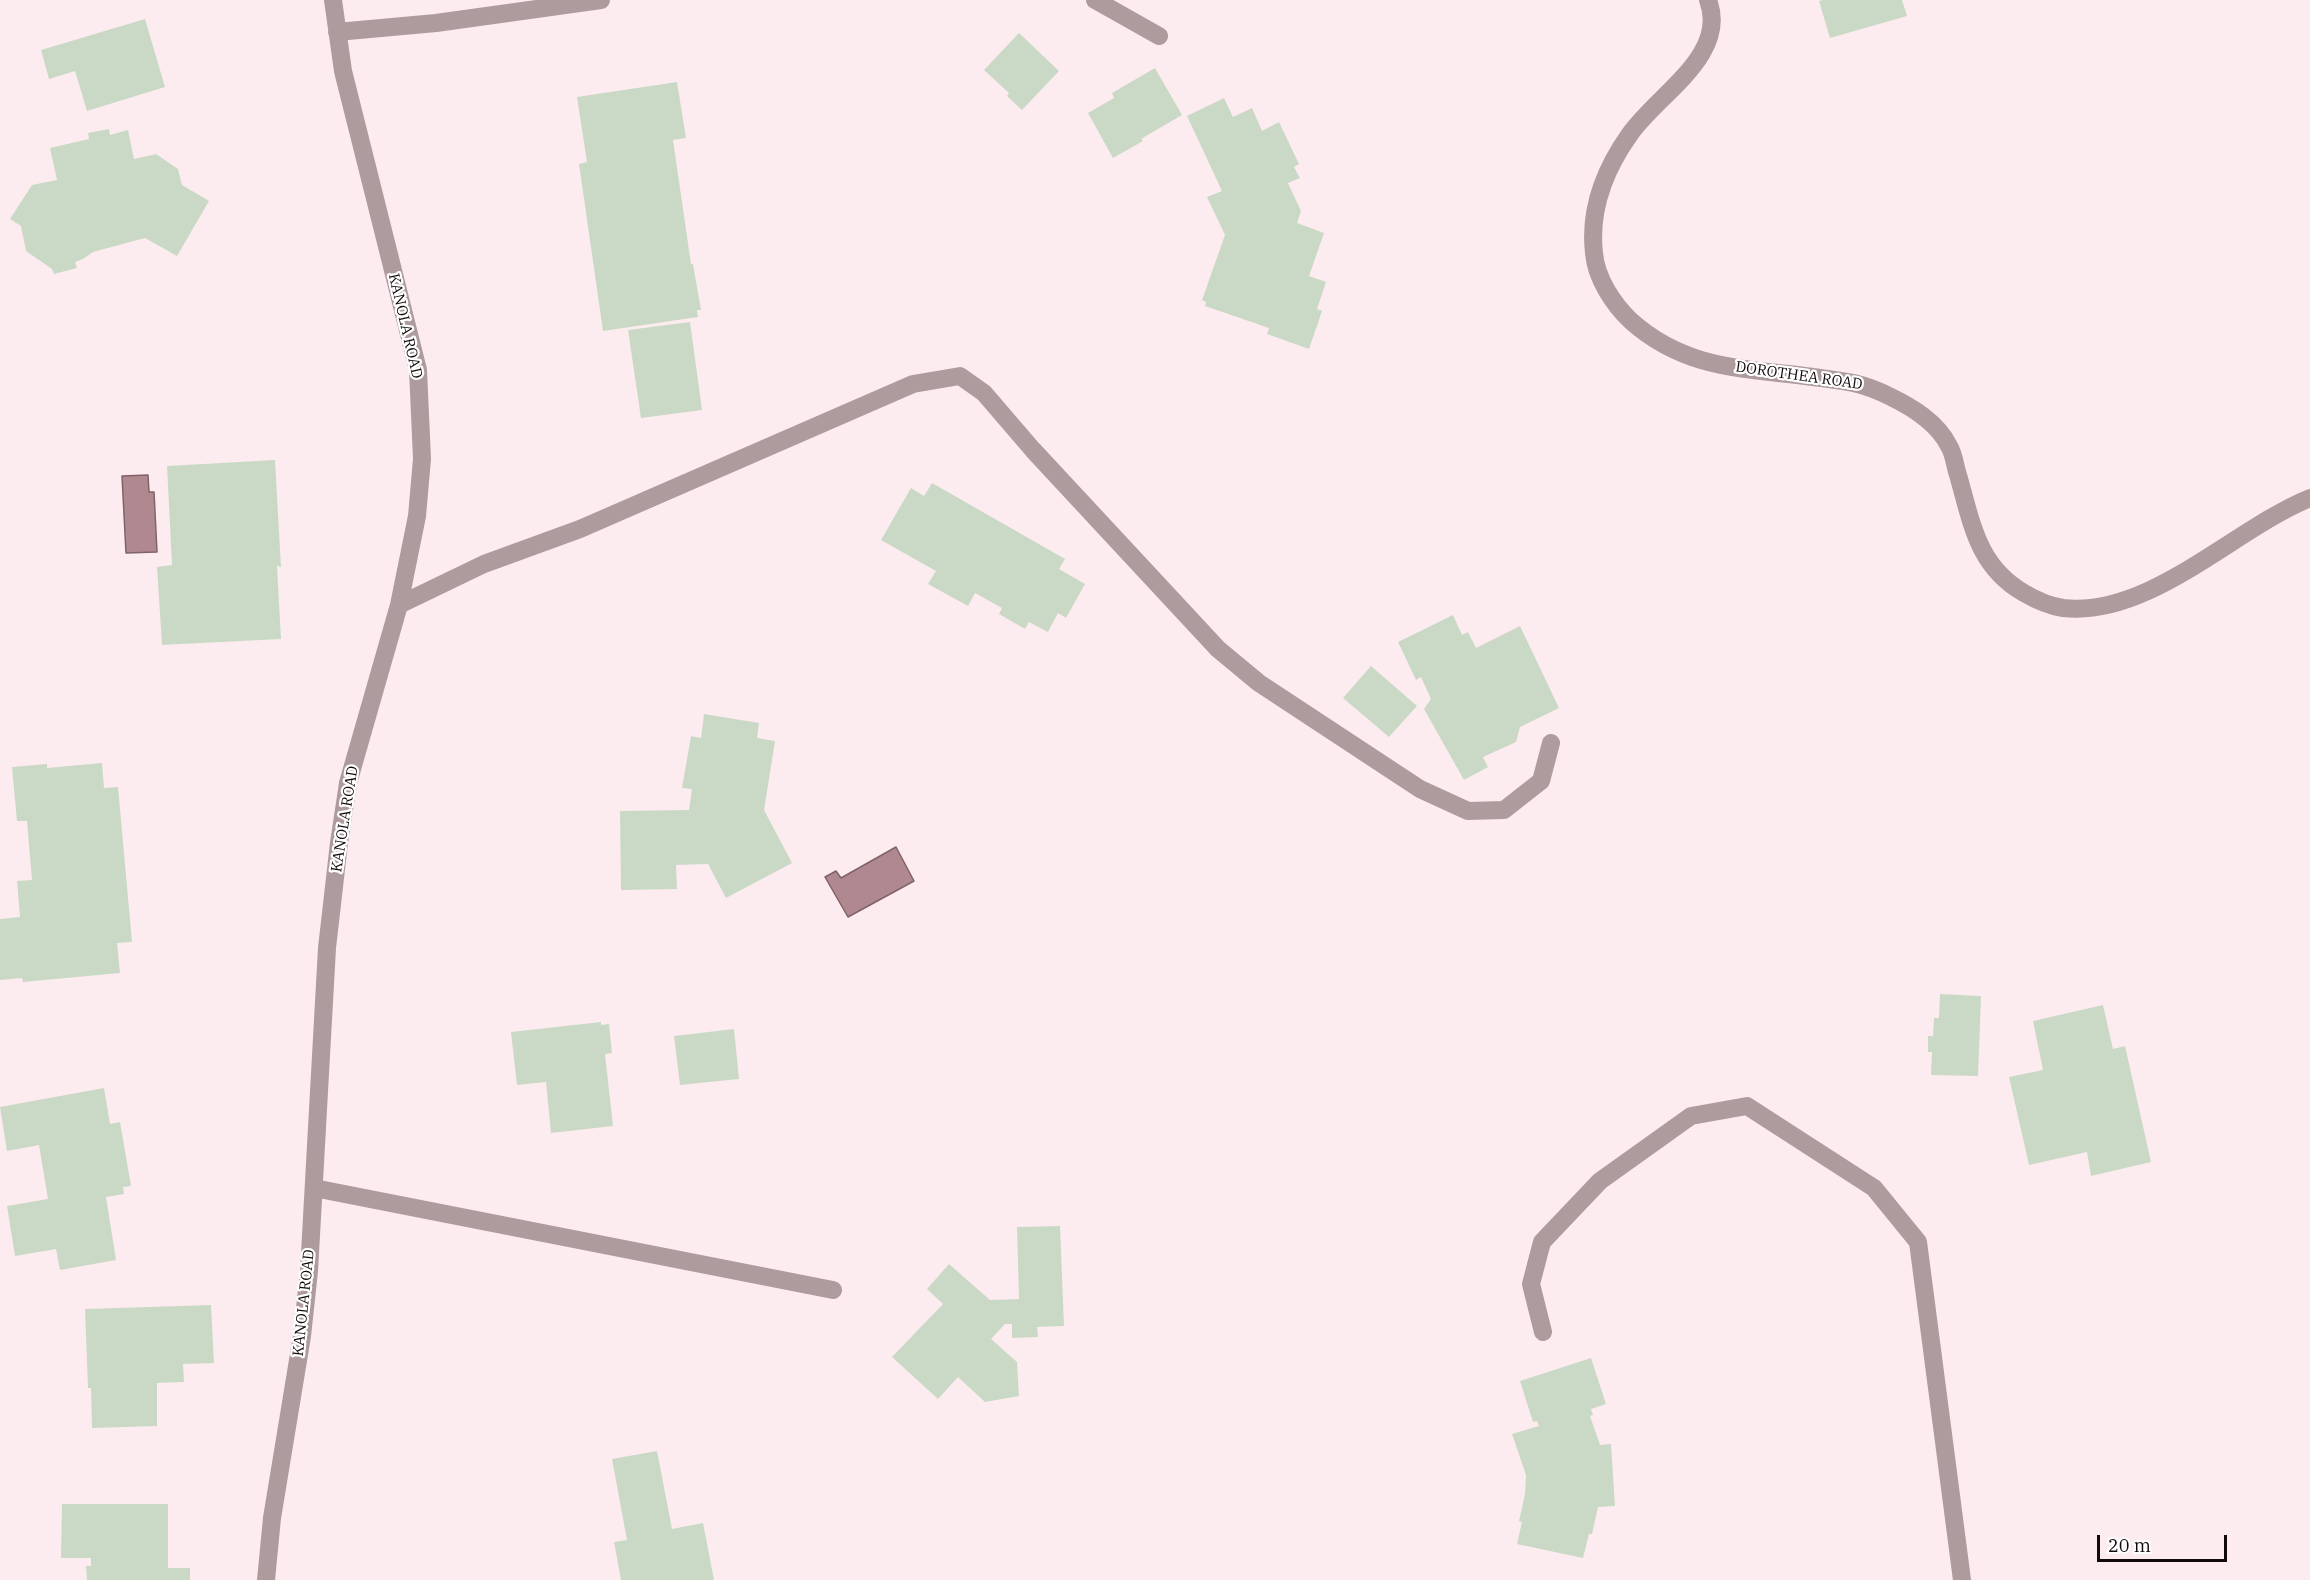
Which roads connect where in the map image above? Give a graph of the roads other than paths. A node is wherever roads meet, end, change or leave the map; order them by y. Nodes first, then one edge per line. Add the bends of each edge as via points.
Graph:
1 (333, 0) edge
2 (601, 0) edge
3 (1095, 0) edge
4 (1708, 0) edge
5 (337, 32) junction
6 (1159, 36) dead end
7 (2310, 498) edge
8 (399, 605) junction
9 (1551, 743) dead end
10 (314, 1188) junction
11 (833, 1290) dead end
12 (1543, 1332) dead end
13 (266, 1580) edge
14 (1962, 1580) edge

1 - 5 street, KANOLA ROAD
2 - 5 street
3 - 6 street
4 - 7 street, DOROTHEA ROAD via 1714,15 1710,38 1699,60 1632,130 1600,187 1593,221 1594,255 1603,284 1618,309 1641,330 1697,360 1861,383 1914,409 1950,447 1977,541 1988,562 2011,586 2062,608 2116,603 2146,592
5 - 8 street, KANOLA ROAD via 358,135 418,370 422,459 417,516
8 - 9 street via 484,564 580,529 913,384 960,376 984,393 1218,650 1258,683 1419,789 1468,811 1504,810 1541,781
8 - 10 street, KANOLA ROAD via 348,783 339,843 327,948
10 - 11 street
10 - 13 street, KANOLA ROAD via 303,1325
12 - 14 street via 1531,1284 1542,1242 1600,1181 1691,1116 1747,1106 1874,1188 1918,1242

